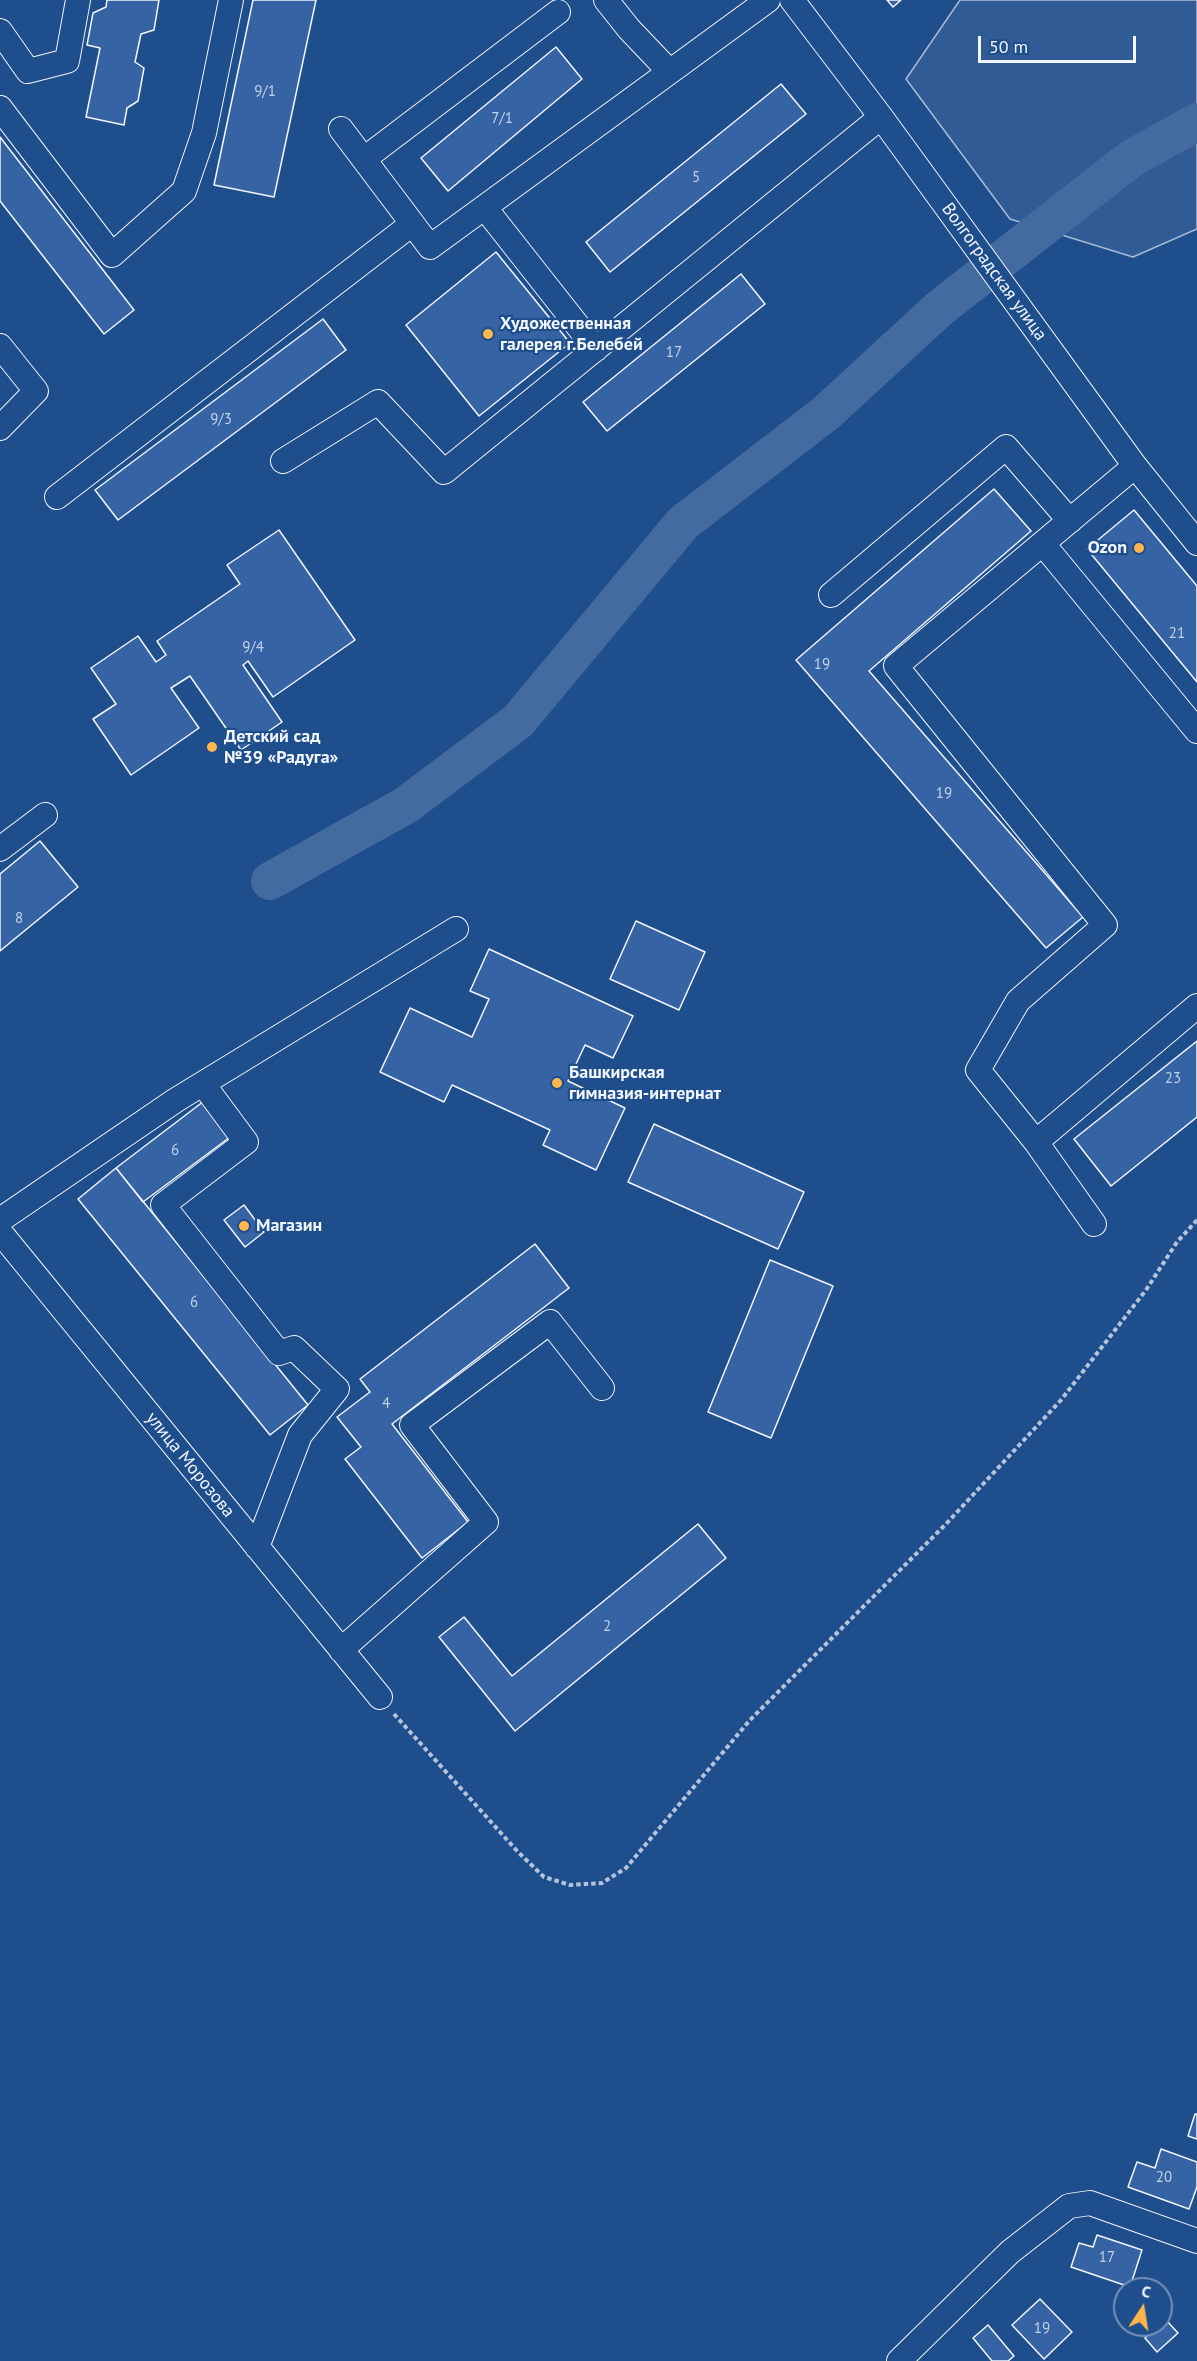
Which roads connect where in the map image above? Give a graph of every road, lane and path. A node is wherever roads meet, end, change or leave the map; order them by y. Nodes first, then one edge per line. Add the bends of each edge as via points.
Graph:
1 (78, 0) edge
2 (231, 0) edge
3 (606, 0) edge
4 (768, 0) edge
5 (792, 0) edge
6 (558, 12) dead end
7 (0, 31) edge
8 (669, 70) junction
9 (0, 108) edge
10 (881, 117) junction
11 (341, 129) dead end
12 (364, 159) junction
13 (485, 208) junction
14 (412, 224) junction
15 (0, 346) edge
16 (596, 350) junction
17 (0, 428) edge
18 (283, 461) dead end
19 (1135, 466) junction
20 (57, 497) dead end
21 (1070, 521) junction
22 (1197, 543) edge
23 (1043, 544) junction
24 (831, 595) dead end
25 (1197, 731) edge
26 (45, 815) dead end
27 (0, 849) edge
28 (456, 929) dead end
29 (1197, 1006) edge
30 (203, 1084) junction
31 (1036, 1142) junction
32 (0, 1220) edge
33 (1197, 1220) edge
34 (1095, 1224) dead end
35 (0, 1232) edge
36 (602, 1388) dead end
37 (257, 1547) junction
38 (341, 1650) junction
39 (380, 1697) joint
40 (1197, 2241) edge
41 (899, 2361) edge

1 - 7 street via 67,61 28,71
2 - 9 street via 204,134 183,191 112,255
3 - 8 street
4 - 8 street
5 - 10 street, Волгоградская улица
6 - 12 street
8 - 13 street
10 - 16 street
10 - 19 street, Волгоградская улица
11 - 12 street
12 - 14 street
13 - 14 street via 430,247
13 - 16 street
14 - 20 street
15 - 17 street via 36,391
16 - 18 street via 444,472 378,402
19 - 21 street
19 - 22 street, Волгоградская улица
21 - 23 street
21 - 24 street via 1006,447
23 - 25 street
23 - 31 street via 896,666 1105,925 1018,1001 978,1070
26 - 27 street
28 - 30 street
29 - 31 street
30 - 32 street
30 - 37 street via 246,1142 163,1205 279,1353 294,1348 337,1389 300,1436
31 - 34 street
33 - 39 path via 1061,1400 945,1525 750,1720 626,1868 602,1883 570,1885 544,1877
35 - 37 street, улица Морозова
36 - 38 street via 550,1322 412,1425 486,1522
37 - 38 street, улица Морозова
38 - 39 street, улица Морозова
40 - 41 street via 1090,2203 1069,2206 1010,2252

